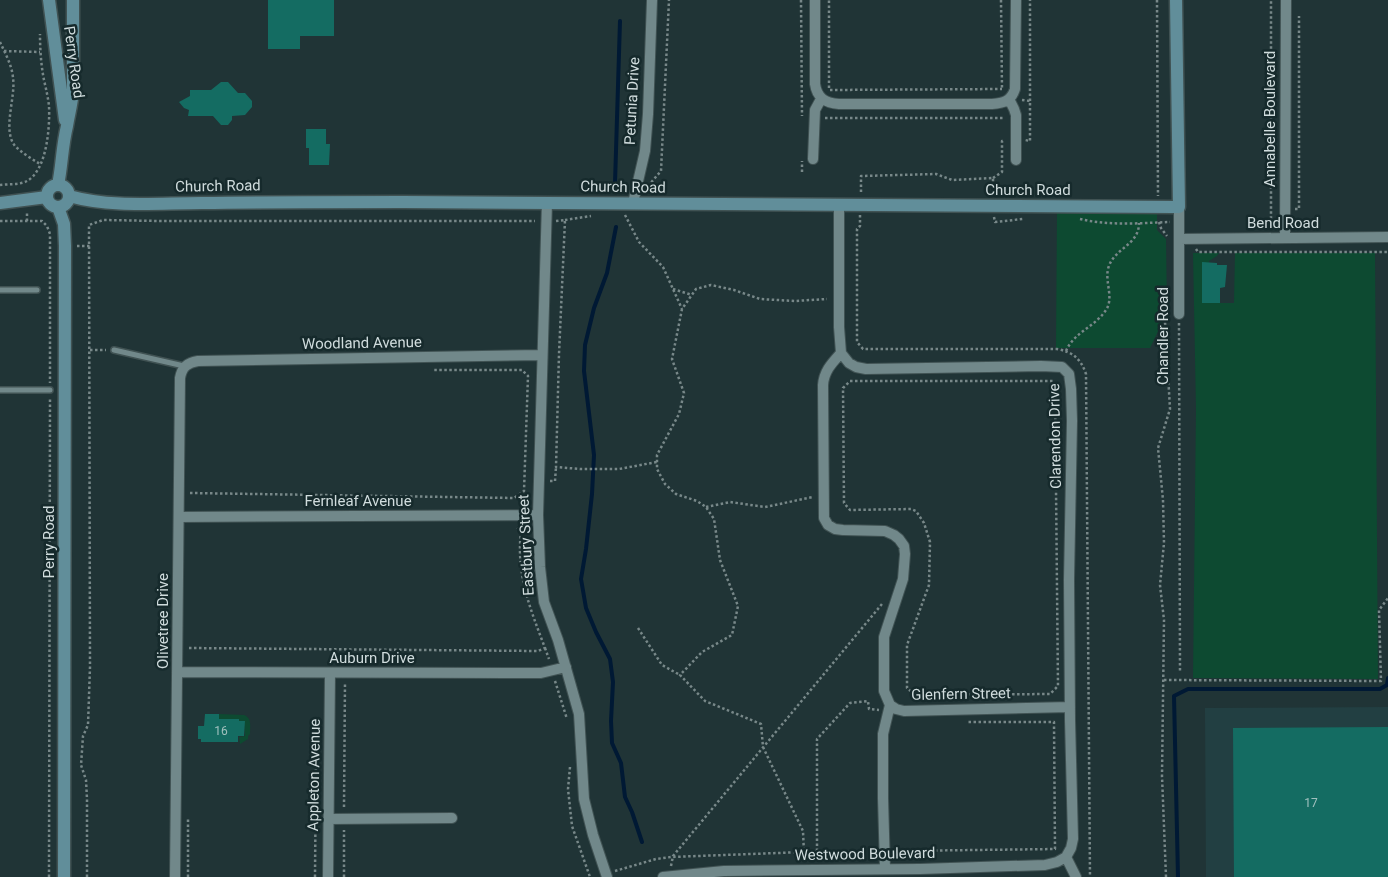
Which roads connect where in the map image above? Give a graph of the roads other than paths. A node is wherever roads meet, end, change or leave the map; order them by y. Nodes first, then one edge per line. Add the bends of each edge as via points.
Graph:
1 (49, 0) edge
2 (73, 0) edge
3 (652, 0) edge
4 (815, 0) edge
5 (1016, 0) edge
6 (1176, 0) edge
7 (1286, 0) edge
8 (822, 99) junction
9 (1009, 100) junction
10 (66, 128) junction
11 (813, 159) dead end
12 (1016, 160) dead end
13 (58, 186) junction
14 (69, 196) junction
15 (47, 197) junction
16 (548, 202) junction
17 (0, 203) edge
18 (633, 203) junction
19 (839, 205) junction
20 (58, 207) junction
21 (1179, 208) junction
22 (1388, 237) edge
23 (1285, 238) junction
24 (1175, 240) junction
25 (0, 290) edge
26 (38, 290) dead end
27 (1174, 315) road end
28 (114, 350) road end
29 (841, 353) junction
30 (542, 355) junction
31 (185, 366) junction
32 (0, 390) edge
33 (50, 390) road end
34 (538, 516) junction
35 (179, 517) junction
36 (566, 667) junction
37 (178, 672) junction
38 (330, 673) junction
39 (890, 705) junction
40 (1070, 707) junction
41 (452, 818) dead end
42 (328, 819) junction
43 (1066, 857) junction
44 (884, 869) junction
45 (788, 873) edge
46 (920, 873) edge
47 (607, 876) edge
48 (666, 876) edge
49 (64, 877) edge
50 (175, 877) edge
51 (328, 877) edge
52 (1076, 877) edge

1 - 10 main road, Perry Road
2 - 10 main road, Perry Road via 74,91
3 - 18 street, Petunia Drive via 645,151
4 - 8 street via 815,84
5 - 9 street via 1016,84
6 - 21 main road, Chandler Road
7 - 23 street, Annabelle Boulevard
8 - 9 street via 838,104 992,104
8 - 11 street via 815,110
9 - 12 street via 1016,118
10 - 13 main road, Perry Road
13 - 14 main road via 64,188
13 - 15 main road via 49,190
14 - 16 main road, Church Road via 87,201 145,205
14 - 20 main road via 67,203
15 - 17 main road
15 - 20 main road via 49,203
16 - 18 main road, Church Road
16 - 30 street, Eastbury Street
18 - 19 main road, Church Road
19 - 21 main road, Church Road
19 - 29 street
20 - 49 main road, Perry Road via 64,224 65,246
21 - 24 street, Chandler Road
22 - 23 street, Bend Road
23 - 24 street, Bend Road
24 - 27 street, Chandler Road
25 - 26 lane
28 - 31 lane
29 - 39 street, Glenfern Street via 824,376 823,384 824,518 835,529 894,534 904,546 903,579 884,637 884,690
29 - 40 street, Clarendon Drive via 849,363 866,369 1040,366 1062,367 1068,374 1072,421
30 - 31 street, Woodland Avenue via 198,361
30 - 34 street, Eastbury Street
31 - 35 street, Olivetree Drive via 180,378
32 - 33 lane
34 - 35 street, Fernleaf Avenue
34 - 36 street, Eastbury Street via 544,602
35 - 37 street, Olivetree Drive
36 - 38 street, Auburn Drive via 540,674
36 - 47 street, Eastbury Street via 579,714 584,799
37 - 38 street, Auburn Drive
37 - 50 street, Olivetree Drive
38 - 42 street, Appleton Avenue
39 - 40 street, Glenfern Street via 904,711
39 - 44 street via 883,734
40 - 43 street, Clarendon Drive via 1073,839
41 - 42 street
42 - 51 street, Appleton Avenue
43 - 46 street, Westwood Boulevard via 1045,865
43 - 52 street
44 - 45 street, Westwood Boulevard
44 - 46 street, Westwood Boulevard
45 - 48 street, Westwood Boulevard via 724,871

